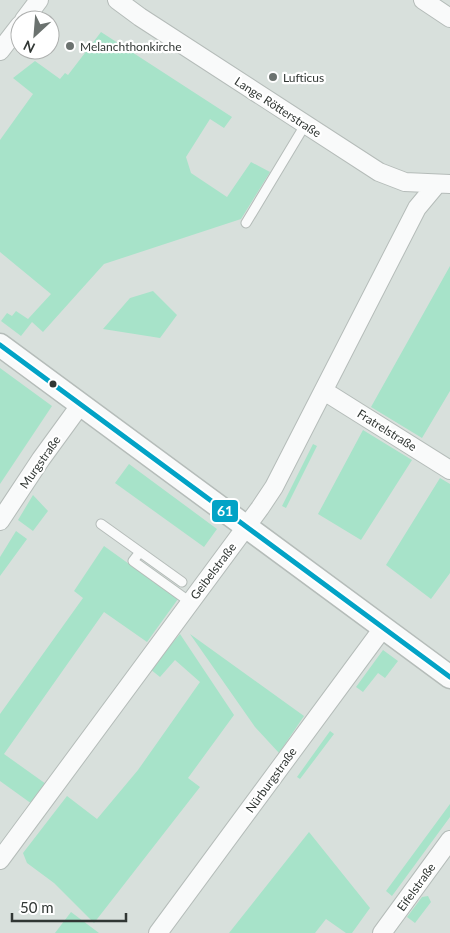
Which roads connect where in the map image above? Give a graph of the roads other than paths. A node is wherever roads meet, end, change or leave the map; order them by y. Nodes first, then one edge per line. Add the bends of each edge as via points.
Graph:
1 (117, 0) edge
2 (423, 0) edge
3 (450, 18) edge
4 (10, 38) edge
5 (0, 52) edge
6 (305, 125) junction
7 (444, 184) edge
8 (246, 223) dead end
9 (0, 345) edge
10 (324, 391) junction
11 (81, 404) junction
12 (450, 470) edge
13 (0, 521) edge
14 (251, 521) junction
15 (101, 524) dead end
16 (140, 552) junction
17 (182, 582) dead end
18 (190, 602) junction
19 (383, 628) junction
20 (448, 670) edge
21 (450, 840) edge
22 (0, 860) edge
23 (158, 933) edge
24 (382, 933) edge

1 - 6 street, Lange Rötterstraße
2 - 3 street
4 - 5 street
6 - 7 street, Lange Rötterstraße via 380,172 405,182
6 - 8 lane
7 - 10 street, Geibelstraße via 418,208
9 - 11 street
10 - 12 street, Fratrelstraße
10 - 14 street, Geibelstraße via 274,487
11 - 13 street, Murgstraße
11 - 14 street
14 - 18 street, Geibelstraße
14 - 19 street
15 - 16 lane
16 - 17 lane
16 - 18 lane via 134,560
18 - 22 street, Geibelstraße
19 - 20 street
19 - 23 street, Nürburgstraße
21 - 24 street, Eifelstraße

